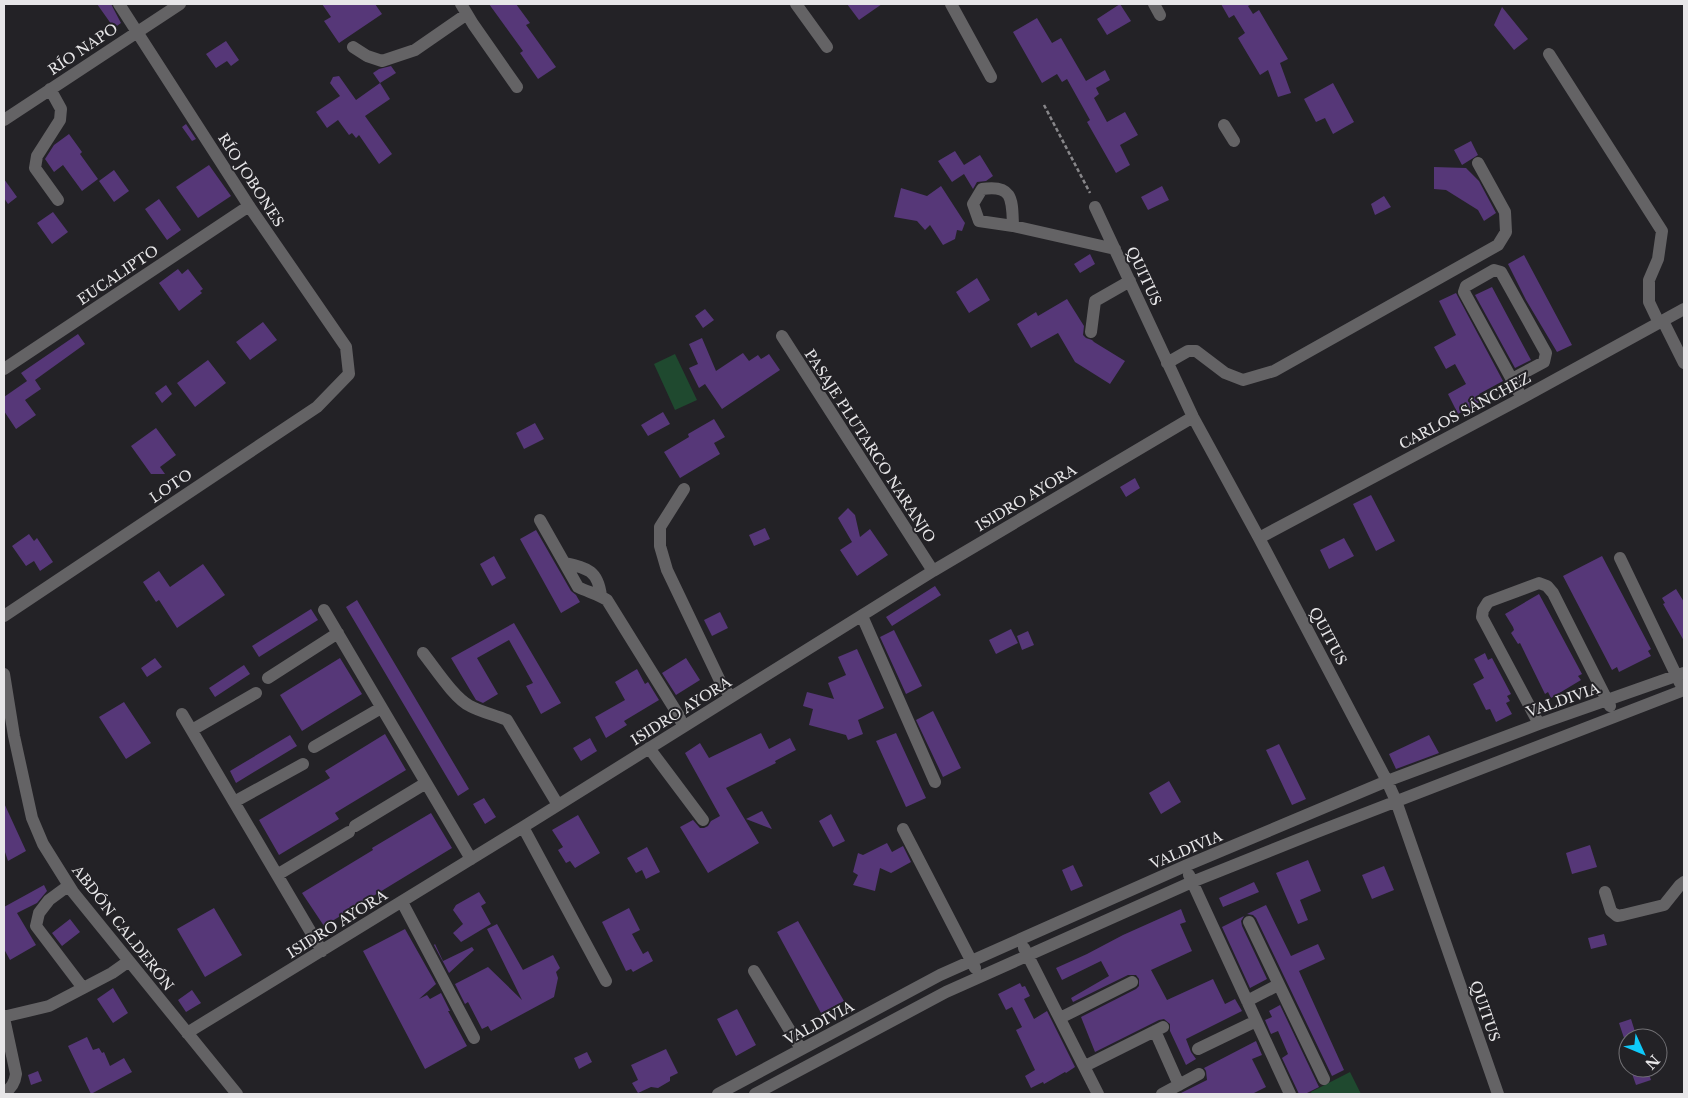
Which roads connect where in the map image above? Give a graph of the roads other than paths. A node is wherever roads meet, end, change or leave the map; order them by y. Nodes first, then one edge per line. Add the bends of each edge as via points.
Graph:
1 (120, 4) edge
2 (180, 4) edge
3 (796, 4) edge
4 (951, 4) edge
5 (464, 9) edge
6 (138, 31) junction
7 (353, 47) dead end
8 (827, 47) dead end
9 (1549, 54) dead end
10 (991, 77) dead end
11 (517, 86) dead end
12 (50, 89) junction
13 (4, 120) edge
14 (1224, 125) dead end
15 (1234, 141) dead end
16 (1478, 163) dead end
17 (58, 200) dead end
18 (249, 206) junction
19 (1095, 207) dead end
20 (1013, 226) dead end
21 (1115, 249) junction
22 (1130, 281) junction
23 (1684, 308) edge
24 (1661, 322) junction
25 (1091, 332) dead end
26 (782, 336) dead end
27 (1167, 363) junction
28 (1684, 363) edge
29 (4, 369) edge
30 (349, 374) joint
31 (1512, 379) junction
32 (1522, 398) junction
33 (1193, 417) junction
34 (684, 489) dead end
35 (540, 520) dead end
36 (1259, 538) junction
37 (1620, 558) dead end
38 (565, 563) junction
39 (933, 571) junction
40 (600, 596) junction
41 (324, 610) dead end
42 (4, 616) edge
43 (862, 616) junction
44 (338, 633) junction
45 (423, 653) dead end
46 (4, 674) edge
47 (1681, 674) edge
48 (268, 678) dead end
49 (1683, 690) edge
50 (256, 692) dead end
51 (731, 697) junction
52 (1608, 700) junction
53 (381, 708) junction
54 (182, 714) dead end
55 (1615, 716) junction
56 (1539, 724) junction
57 (683, 727) junction
58 (192, 730) junction
59 (314, 747) dead end
60 (649, 748) junction
61 (302, 764) dead end
62 (1388, 781) junction
63 (935, 782) dead end
64 (426, 783) junction
65 (234, 802) junction
66 (1396, 802) junction
67 (558, 805) junction
68 (1310, 814) junction
69 (703, 820) dead end
70 (523, 827) junction
71 (903, 829) dead end
72 (1317, 832) junction
73 (471, 859) junction
74 (1185, 866) junction
75 (277, 875) junction
76 (1192, 882) junction
77 (1684, 882) edge
78 (68, 886) junction
79 (1605, 892) dead end
80 (402, 902) junction
81 (1249, 922) dead end
82 (1020, 939) junction
83 (322, 951) junction
84 (1027, 955) junction
85 (972, 960) junction
86 (129, 961) junction
87 (754, 971) dead end
88 (979, 977) junction
89 (606, 981) dead end
90 (1132, 982) dead end
91 (1278, 985) junction
92 (83, 988) junction
93 (1247, 1001) junction
94 (4, 1017) edge
95 (1060, 1018) junction
96 (1256, 1021) junction
97 (188, 1033) junction
98 (474, 1038) dead end
99 (1198, 1049) dead end
100 (801, 1050) junction
101 (1085, 1066) junction
102 (1199, 1074) dead end
103 (1324, 1079) dead end
104 (1179, 1085) junction
105 (726, 1092) edge
106 (4, 1093) edge
107 (237, 1094) edge
108 (755, 1094) edge
109 (1098, 1094) edge
110 (1162, 1094) edge
111 (1290, 1094) edge
112 (1498, 1094) edge

1 - 6 street, RÍO JOBONES
2 - 6 street, RÍO NAPO
3 - 8 street
4 - 10 street
5 - 7 street via 415,50 382,62
5 - 11 street
6 - 12 street, RÍO NAPO
6 - 18 street, RÍO JOBONES
9 - 24 street via 1662,231 1658,259 1649,280 1649,302
12 - 13 street, RÍO NAPO
12 - 17 street via 61,109 60,120 37,156 35,168
14 - 15 street
16 - 27 street via 1505,212 1506,232 1498,245 1274,370 1243,380 1226,373 1196,351 1188,351
18 - 29 street, EUCALIPTO
18 - 30 street, RÍO JOBONES via 346,347
19 - 21 street, QUITUS
20 - 21 street
21 - 22 street, QUITUS
22 - 25 street via 1095,301
22 - 27 street, QUITUS
23 - 24 street, CARLOS SÁNCHEZ
24 - 28 street
24 - 32 street, CARLOS SÁNCHEZ
26 - 39 street, PASAJE PLUTARCO NARANJO
27 - 33 street, QUITUS
30 - 42 street, LOTO via 317,408
31 - 31 street via 1464,292 1466,286 1494,270 1501,272 1546,353 1544,362
31 - 32 street
32 - 36 street, CARLOS SÁNCHEZ
33 - 36 street, QUITUS
33 - 39 street, ISIDRO AYORA
34 - 51 street via 660,527 660,546 667,570 722,685
35 - 38 street
36 - 62 street, QUITUS
37 - 47 street
38 - 40 street via 578,587
38 - 40 street via 588,569 599,585
39 - 43 street, ISIDRO AYORA
40 - 57 street via 607,600
41 - 44 street
43 - 51 street, ISIDRO AYORA
43 - 63 street
44 - 48 street
44 - 53 street
45 - 67 street via 470,707 507,720
46 - 78 street, ABDÓN CALDERÓN via 32,818
47 - 49 street
47 - 52 street, VALDIVIA
49 - 55 street
50 - 58 street
51 - 57 street, ISIDRO AYORA
52 - 55 street
52 - 56 street, VALDIVIA
52 - 56 street via 1553,593 1539,583 1488,602 1482,617
53 - 59 street
53 - 64 street
54 - 58 street
55 - 66 street
56 - 62 street, VALDIVIA
57 - 60 street, ISIDRO AYORA
58 - 65 street
60 - 67 street, ISIDRO AYORA
60 - 69 street
61 - 65 street
62 - 66 street, QUITUS
62 - 68 street, VALDIVIA
64 - 73 street
64 - 75 street
65 - 75 street
66 - 72 street
66 - 112 street, QUITUS
67 - 70 street, ISIDRO AYORA
68 - 72 street
68 - 74 street, VALDIVIA
70 - 73 street, ISIDRO AYORA
70 - 89 street
71 - 85 street
72 - 76 street
73 - 80 street, ISIDRO AYORA
74 - 76 street
74 - 82 street, VALDIVIA
75 - 83 street
76 - 84 street
76 - 93 street
77 - 79 street via 1664,905 1623,916 1611,911
78 - 86 street, ABDÓN CALDERÓN
78 - 92 street via 38,913 36,926
80 - 83 street, ISIDRO AYORA
80 - 98 street
81 - 91 street
82 - 84 street
82 - 85 street, VALDIVIA
83 - 97 street, ISIDRO AYORA
84 - 88 street
84 - 95 street
85 - 88 street
85 - 100 street, VALDIVIA
86 - 92 street
86 - 97 street, ABDÓN CALDERÓN
87 - 100 street
88 - 108 street
90 - 95 street
91 - 93 street
91 - 103 street
92 - 94 street via 49,1006
93 - 96 street
94 - 106 street via 16,1074 15,1082
95 - 101 street
96 - 99 street
96 - 111 street
97 - 107 street, ABDÓN CALDERÓN
100 - 105 street, VALDIVIA
101 - 104 street via 1159,1029
101 - 109 street
102 - 104 street
104 - 110 street

